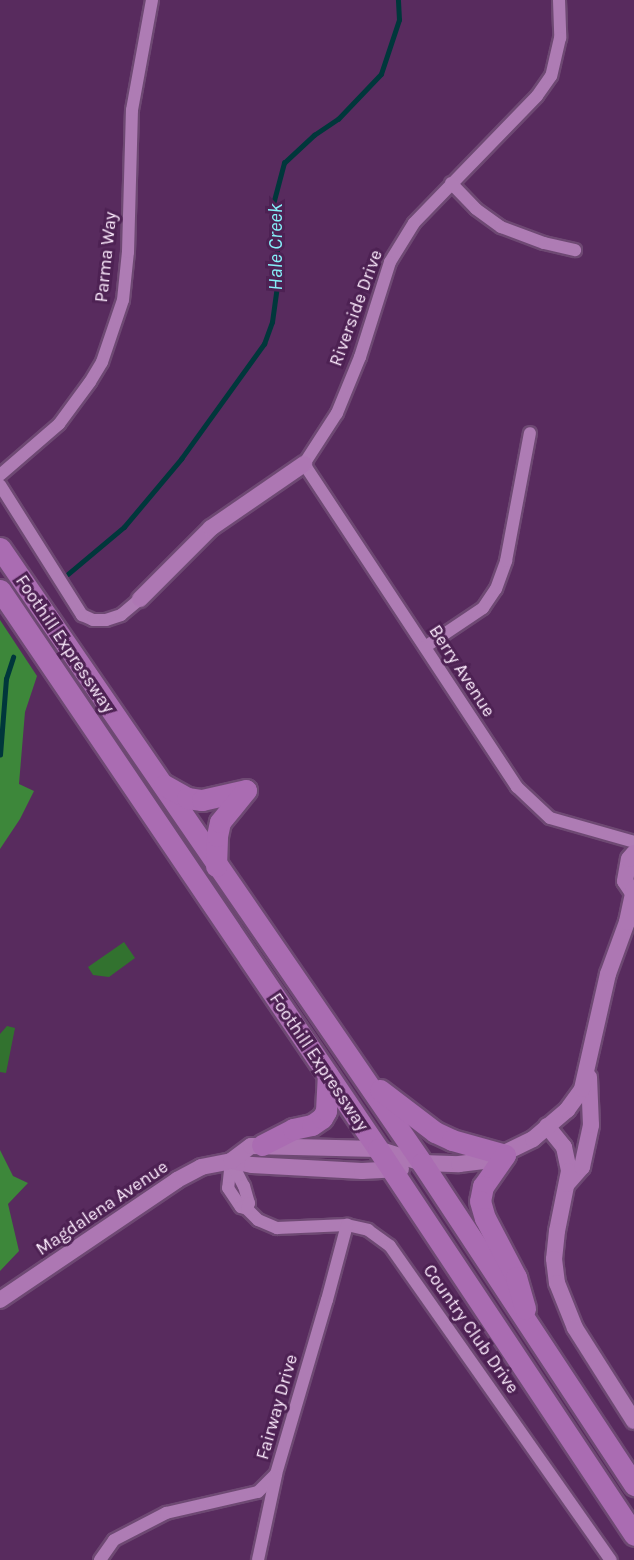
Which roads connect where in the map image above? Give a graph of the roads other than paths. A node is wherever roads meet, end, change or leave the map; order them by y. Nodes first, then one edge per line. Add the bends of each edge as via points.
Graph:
1 (152, 0) edge
2 (559, 0) edge
3 (451, 183) junction
4 (575, 250) dead end
5 (530, 433) dead end
6 (304, 464) junction
7 (0, 475) edge
8 (0, 485) edge
9 (0, 548) edge
10 (0, 590) edge
11 (140, 599) joint
12 (425, 646) junction
13 (159, 782) junction
14 (634, 842) edge
15 (634, 853) edge
16 (216, 866) junction
17 (634, 892) edge
18 (588, 1071) junction
19 (328, 1075) junction
20 (363, 1076) junction
21 (547, 1126) junction
22 (262, 1145) junction
23 (378, 1149) junction
24 (505, 1155) junction
25 (231, 1161) junction
26 (422, 1163) junction
27 (393, 1171) junction
28 (567, 1184) junction
29 (347, 1225) junction
30 (0, 1300) edge
31 (529, 1324) junction
32 (634, 1420) edge
33 (276, 1474) junction
34 (634, 1485) edge
35 (634, 1535) edge
36 (100, 1560) edge
37 (258, 1560) edge
38 (611, 1560) edge

1 - 7 street, Parma Way via 132,110 123,300 102,362 90,382 59,424
2 - 3 street, Riverside Drive via 560,38 551,76 537,96
3 - 4 street via 476,209 501,227
3 - 6 street, Riverside Drive via 414,223 390,262 360,357 337,412
5 - 12 street via 506,561 496,589 483,608
6 - 11 street, Riverside Drive via 211,528
6 - 12 street, Berry Avenue
8 - 11 street via 82,615 106,620 122,615
9 - 13 highway, Foothill Expressway
10 - 19 highway, Foothill Expressway
12 - 14 street, Berry Avenue via 517,787 550,818
13 - 16 highway, Foothill Expressway
13 - 16 highway via 187,798 202,800 246,790 220,822
15 - 17 street via 625,881
16 - 20 highway, Foothill Expressway
17 - 18 street via 608,974
18 - 21 street via 576,1100
18 - 28 street via 591,1125 582,1167
19 - 22 highway via 322,1118
19 - 23 highway, Foothill Expressway
20 - 24 highway via 425,1126 452,1140
20 - 26 highway, Foothill Expressway
21 - 24 street
21 - 28 street via 564,1147
22 - 23 street, Magdalena Avenue
22 - 25 street, Magdalena Avenue via 251,1146
23 - 26 street, Magdalena Avenue
23 - 27 highway, Foothill Expressway
24 - 26 street via 474,1163
24 - 31 highway via 483,1186 480,1201 516,1277
25 - 27 street, Magdalena Avenue
25 - 29 street, Country Club Drive via 244,1186 247,1209 258,1221 277,1228
25 - 30 street, Magdalena Avenue via 201,1167 177,1180
26 - 27 street, Magdalena Avenue
26 - 31 highway, Foothill Expressway
27 - 35 highway, Foothill Expressway
28 - 32 street via 555,1249 557,1283 575,1328
29 - 33 street, Fairway Drive
29 - 38 street, Country Club Drive via 368,1230 390,1246
31 - 34 highway, Foothill Expressway
33 - 36 street, Fairway Drive via 258,1492 166,1513 114,1540
33 - 37 street

